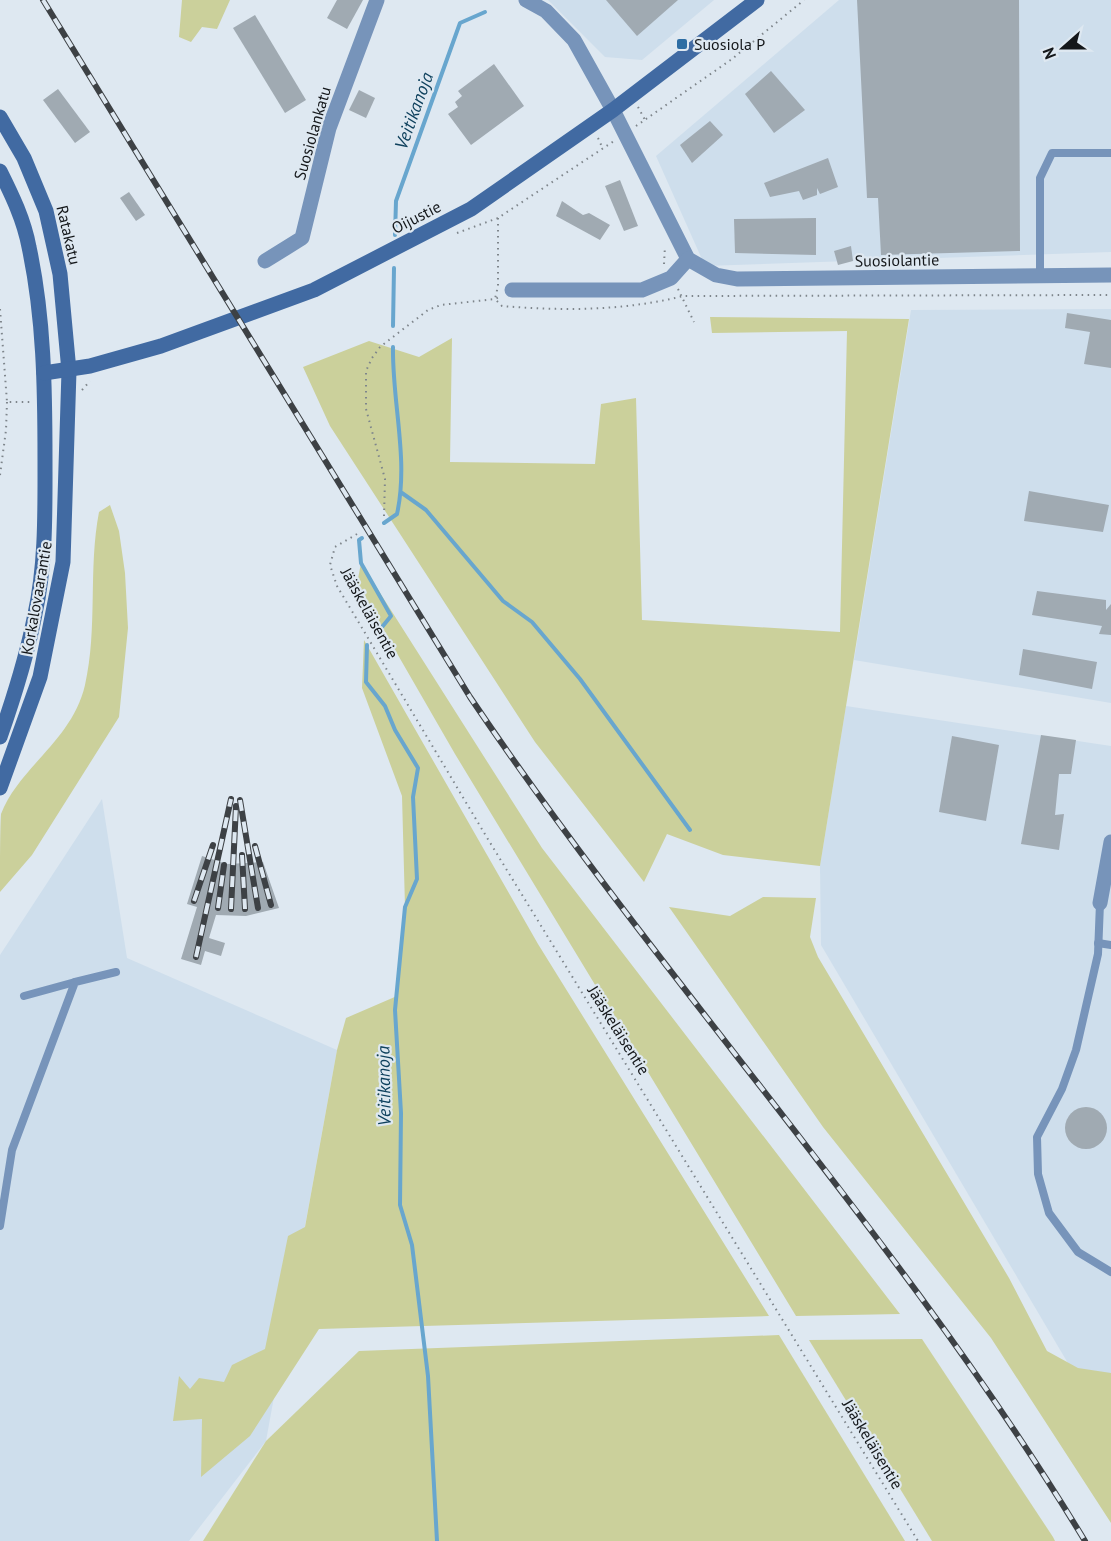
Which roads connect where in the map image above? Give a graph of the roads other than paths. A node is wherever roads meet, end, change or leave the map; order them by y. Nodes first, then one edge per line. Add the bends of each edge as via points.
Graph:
1 (377, 0) edge
2 (526, 0) edge
3 (757, 0) edge
4 (613, 110) junction
5 (0, 117) edge
6 (1111, 153) edge
7 (0, 171) edge
8 (688, 259) junction
9 (265, 261) dead end
10 (1111, 275) edge
11 (1040, 276) junction
12 (512, 290) road end
13 (69, 370) junction
14 (44, 373) junction
15 (0, 736) edge
16 (0, 788) edge
17 (1111, 842) edge
18 (1100, 903) joint
19 (1098, 943) junction
20 (1111, 945) edge
21 (116, 972) dead end
22 (75, 982) junction
23 (24, 996) dead end
24 (0, 1226) edge
25 (1111, 1272) edge

1 - 9 street, Suosiolankatu via 329,128 302,238
2 - 4 street via 546,10 574,40
3 - 4 main road, Oijustie
4 - 8 street via 621,141
4 - 13 main road, Oijustie via 471,209 314,290 161,346
5 - 13 main road, Ratakatu via 24,158 46,211 60,274
6 - 11 lane via 1052,153 1040,178
7 - 14 main road via 29,245
8 - 11 street, Suosiolantie via 716,275 737,279
8 - 12 street via 670,278 642,290
10 - 11 street, Suosiolantie
13 - 14 main road, Oijustie
13 - 16 main road, Korkalovaarantie via 63,562 40,677
14 - 15 main road, Korkalovaarantie via 43,549 36,613
17 - 18 street
18 - 19 lane
19 - 20 lane
19 - 25 lane via 1076,1050 1062,1089 1037,1137 1038,1174 1049,1212 1078,1252
21 - 22 lane
22 - 23 lane
22 - 24 lane via 12,1150

